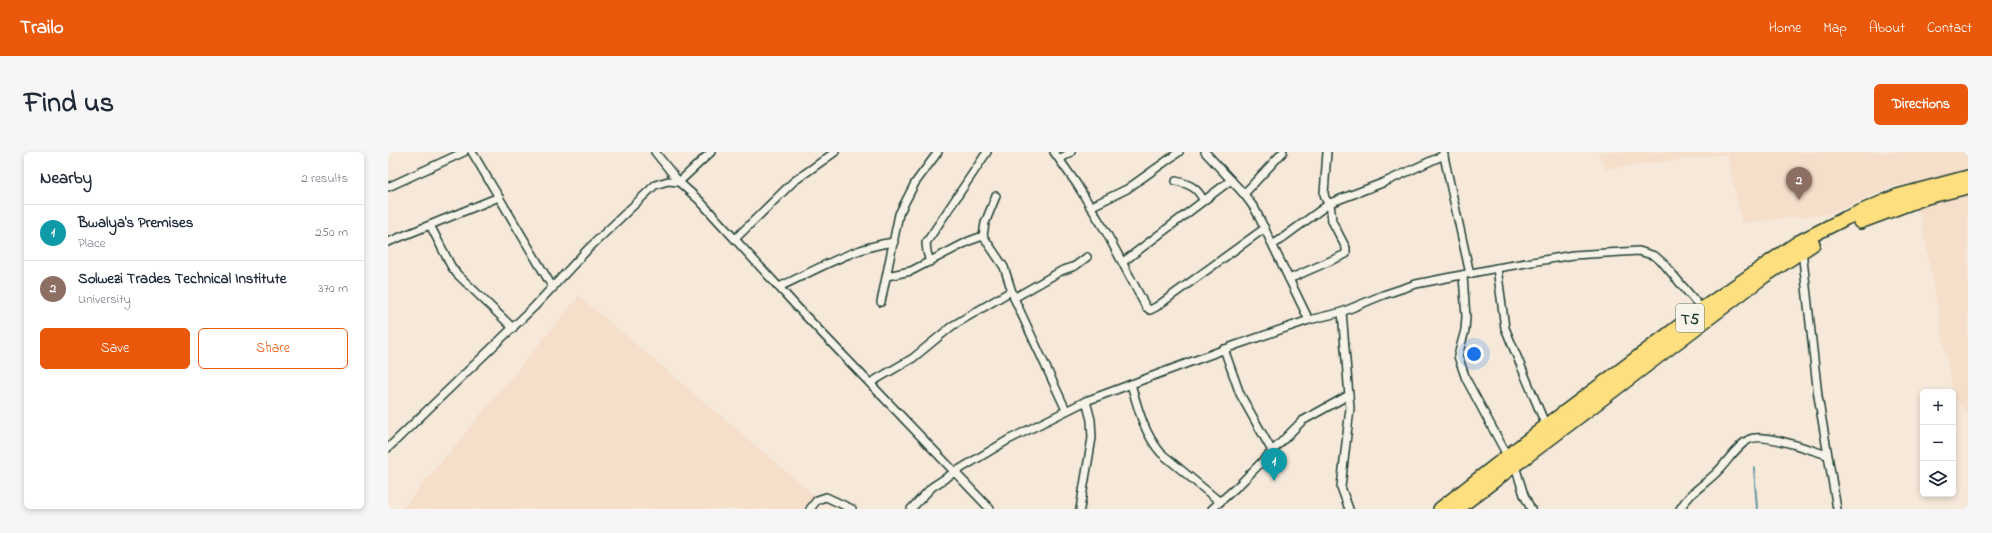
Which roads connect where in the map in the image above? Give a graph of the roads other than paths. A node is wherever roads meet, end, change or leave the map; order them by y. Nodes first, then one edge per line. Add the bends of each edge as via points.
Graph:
1 (464, 152) edge
2 (472, 152) edge
3 (655, 152) edge
4 (711, 152) edge
5 (835, 152) edge
6 (938, 152) edge
7 (987, 152) edge
8 (1054, 152) edge
9 (1071, 152) edge
10 (1180, 152) edge
11 (1205, 152) edge
12 (1283, 152) edge
13 (1327, 152) edge
14 (1444, 153) edge
15 (1060, 159) junction
16 (1968, 177) edge
17 (1231, 180) junction
18 (1176, 181) dead end
19 (679, 182) junction
20 (388, 186) edge
21 (1968, 187) edge
22 (1244, 194) junction
23 (996, 196) dead end
24 (499, 197) junction
25 (1203, 200) junction
26 (1330, 203) junction
27 (1090, 206) junction
28 (430, 225) junction
29 (1265, 228) junction
30 (983, 236) junction
31 (735, 239) junction
32 (388, 242) edge
33 (894, 242) junction
34 (1272, 245) junction
35 (1802, 249) junction
36 (1087, 257) dead end
37 (930, 262) junction
38 (1123, 262) junction
39 (1497, 268) junction
40 (1467, 275) junction
41 (887, 276) junction
42 (1289, 279) junction
43 (779, 287) junction
44 (553, 288) junction
45 (1011, 291) junction
46 (1014, 298) junction
47 (881, 302) dead end
48 (1702, 310) junction
49 (1342, 312) junction
50 (1309, 320) junction
51 (513, 328) junction
52 (1224, 349) junction
53 (870, 383) junction
54 (1131, 384) junction
55 (1349, 395) junction
56 (1086, 401) junction
57 (1066, 410) junction
58 (1546, 426) junction
59 (388, 448) edge
60 (1272, 451) junction
61 (1827, 455) junction
62 (1512, 461) junction
63 (955, 472) junction
64 (1220, 502) junction
65 (810, 509) edge
66 (852, 509) edge
67 (911, 509) edge
68 (990, 509) edge
69 (1080, 509) edge
70 (1212, 509) edge
71 (1348, 509) edge
72 (1440, 509) edge
73 (1457, 509) edge
74 (1531, 509) edge
75 (1680, 509) edge
76 (1837, 509) edge

1 - 20 street
2 - 24 street
3 - 19 street
4 - 19 street
5 - 31 street via 793,182
6 - 33 street via 915,183 899,214
7 - 37 street via 926,243
8 - 15 street
9 - 15 street
10 - 27 street via 1127,188
11 - 17 street
12 - 22 street
13 - 26 street via 1324,194
14 - 26 street via 1385,182
14 - 40 street
15 - 27 street
16 - 48 highway, T5 via 1897,196 1822,229 1777,255
17 - 22 street
17 - 25 street
18 - 25 street via 1186,183 1200,192
19 - 31 street
19 - 44 street via 668,181 655,185
21 - 35 highway, T5 via 1927,197 1868,218
22 - 29 street
23 - 30 street via 985,223
24 - 28 street
24 - 44 street
25 - 38 street
26 - 34 street
26 - 42 street via 1332,222 1346,248 1346,254
27 - 38 street
28 - 32 street
28 - 51 street via 457,274
29 - 34 street
29 - 38 street via 1151,310 1146,306
30 - 37 street
30 - 45 street via 1004,266
31 - 43 street
33 - 41 street
33 - 43 street via 861,250
34 - 42 street
35 - 61 street
35 - 62 highway, T5
36 - 46 street
37 - 41 street via 911,271
39 - 40 street
39 - 48 street via 1573,255 1639,251 1655,256 1663,263
39 - 58 street via 1505,328
40 - 49 street via 1416,284
40 - 62 street via 1465,330 1458,356 1466,379
41 - 47 street
42 - 50 street
43 - 53 street
44 - 51 street
45 - 46 street
45 - 53 street via 952,326 913,358
46 - 57 street
48 - 58 highway, T5
49 - 50 street
49 - 55 street
50 - 52 street
51 - 59 street
52 - 54 street
52 - 60 street via 1240,394
53 - 63 street
54 - 56 street
54 - 64 street via 1144,426 1154,445
55 - 60 street via 1302,421
55 - 71 street via 1350,422 1341,487
56 - 57 street
56 - 69 street via 1092,438
57 - 63 street via 1008,440
58 - 62 highway, T5
60 - 64 street
61 - 75 street via 1772,439 1752,437 1712,477 1689,495
61 - 76 street
62 - 72 highway, T5
62 - 73 highway, T5
62 - 74 street
63 - 67 street via 932,487
63 - 68 street
64 - 70 street
65 - 66 street via 817,500 826,497

